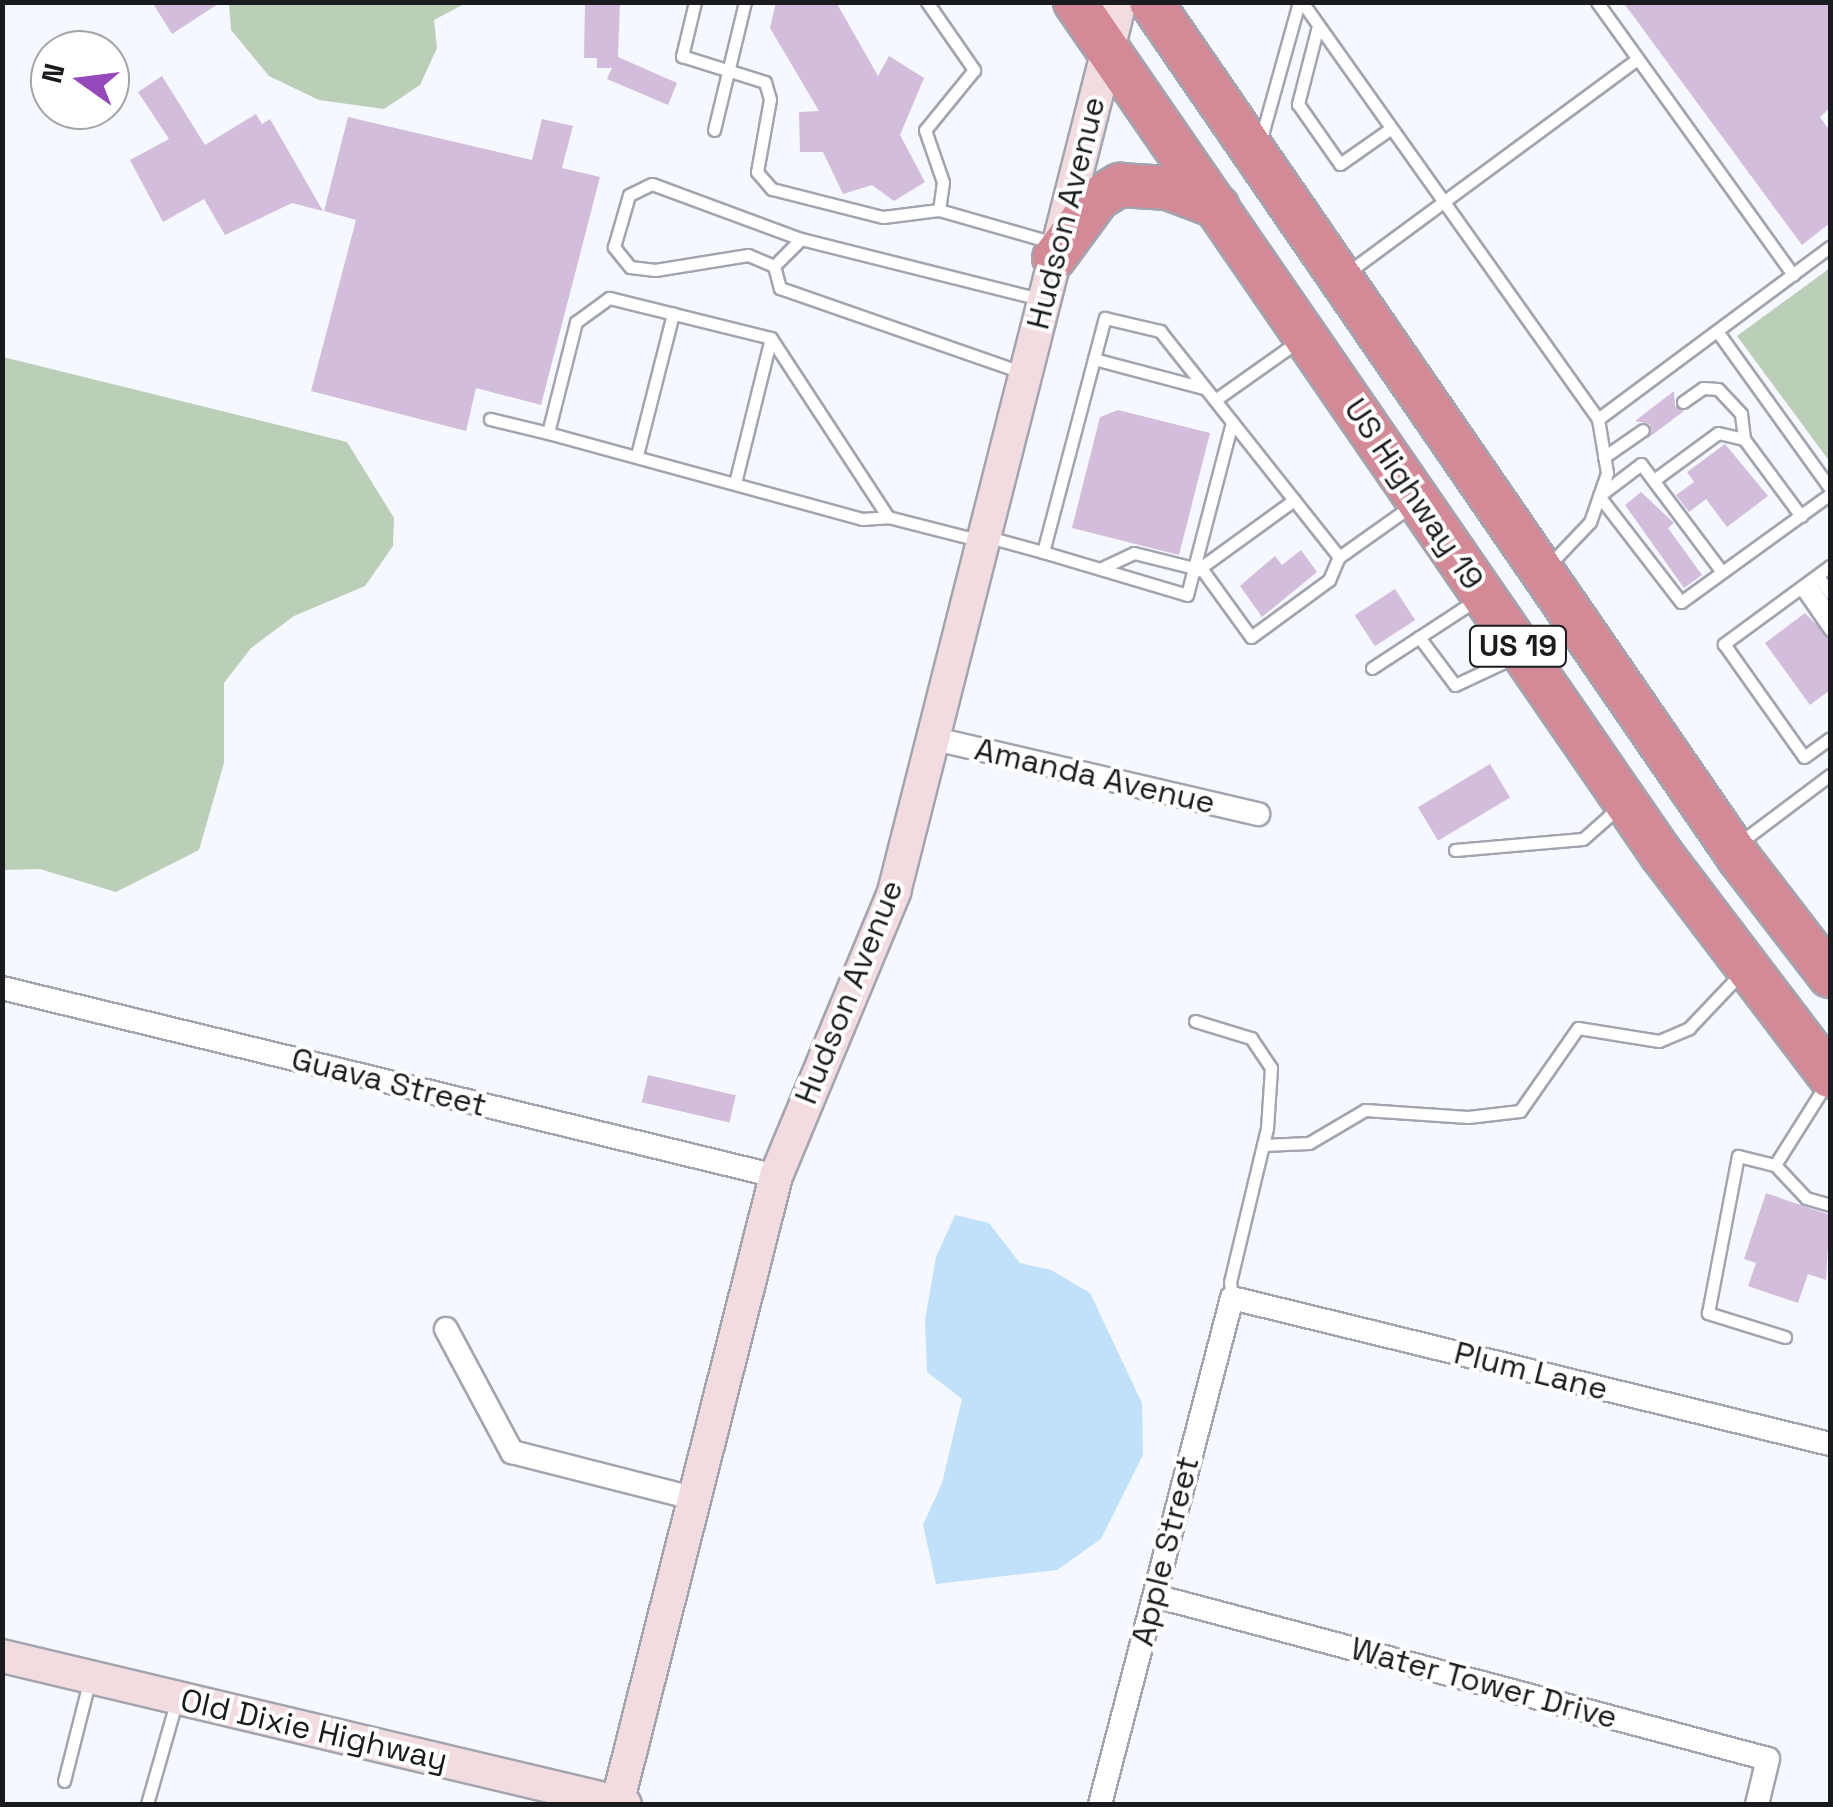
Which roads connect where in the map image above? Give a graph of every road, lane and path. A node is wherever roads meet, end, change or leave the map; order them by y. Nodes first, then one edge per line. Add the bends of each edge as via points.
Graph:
1 (694, 2) edge
2 (745, 2) edge
3 (927, 2) edge
4 (1076, 2) edge
5 (1120, 2) edge
6 (1151, 2) edge
7 (1300, 2) edge
8 (1596, 2) edge
9 (1318, 26) junction
10 (1108, 48) junction
11 (1637, 59) junction
12 (729, 68) junction
13 (1390, 129) junction
14 (714, 130) dead end
15 (1256, 156) junction
16 (1443, 202) junction
17 (1218, 207) junction
18 (939, 210) junction
19 (801, 239) junction
20 (1830, 247) edge
21 (1056, 251) junction
22 (774, 266) junction
23 (1793, 275) junction
24 (1340, 278) junction
25 (1044, 300) junction
26 (674, 314) junction
27 (1717, 331) junction
28 (1306, 336) junction
29 (771, 338) junction
30 (1094, 359) junction
31 (1025, 373) junction
32 (1204, 388) junction
33 (1215, 400) junction
34 (1683, 402) dead end
35 (490, 419) dead end
36 (1598, 419) junction
37 (1232, 422) junction
38 (1642, 430) dead end
39 (548, 433) junction
40 (1744, 439) junction
41 (638, 455) junction
42 (1604, 457) junction
43 (736, 480) junction
44 (1654, 480) junction
45 (1830, 491) edge
46 (1599, 496) junction
47 (1294, 500) junction
48 (1418, 500) junction
49 (1800, 516) junction
50 (888, 517) junction
51 (982, 538) junction
52 (1043, 552) junction
53 (1340, 557) junction
54 (1830, 566) edge
55 (1104, 567) junction
56 (1196, 570) junction
57 (1542, 572) junction
58 (1722, 572) junction
59 (1814, 581) edge
60 (1483, 594) junction
61 (1830, 594) edge
62 (1830, 613) edge
63 (1830, 630) edge
64 (1419, 637) junction
65 (1523, 653) junction
66 (1372, 668) dead end
67 (931, 738) junction
68 (1830, 738) edge
69 (1830, 775) edge
70 (1625, 802) junction
71 (1258, 814) dead end
72 (1732, 848) junction
73 (1455, 850) dead end
74 (1746, 968) junction
75 (1830, 976) edge
76 (2, 988) edge
77 (1195, 1021) dead end
78 (1830, 1035) edge
79 (1830, 1077) edge
80 (1264, 1144) junction
81 (1775, 1165) junction
82 (776, 1176) junction
83 (1830, 1205) edge
84 (1232, 1298) junction
85 (446, 1329) dead end
86 (1785, 1337) dead end
87 (1830, 1444) edge
88 (696, 1499) junction
89 (1155, 1596) junction
90 (2, 1656) edge
91 (90, 1677) junction
92 (178, 1698) junction
93 (64, 1781) dead end
94 (146, 1804) edge
95 (619, 1804) edge
96 (1100, 1804) edge
97 (1757, 1804) edge

1 - 12 lane via 682,56
2 - 12 lane
3 - 18 lane via 974,70 925,130 944,182
4 - 10 highway, US Highway 19 / US 19
5 - 10 street, Hudson Avenue
6 - 15 highway, US Highway 19 / US 19
7 - 9 lane
7 - 15 lane
8 - 11 lane
9 - 13 lane
9 - 13 lane via 1298,104 1340,164
10 - 17 highway, US Highway 19 / US 19
10 - 21 street, Hudson Avenue
11 - 16 lane
11 - 23 lane
12 - 14 lane
12 - 18 lane via 765,82 770,99 757,172 772,189 882,217
13 - 16 lane
15 - 24 highway, US Highway 19 / US 19
16 - 24 lane
16 - 36 lane
17 - 21 highway via 1168,188 1120,185 1098,198
17 - 28 highway, US Highway 19 / US 19
18 - 21 lane
19 - 22 lane
19 - 22 lane via 652,184 629,195 614,247 630,267 655,270 748,254
19 - 25 lane
20 - 23 lane
21 - 25 street, Hudson Avenue
22 - 31 lane via 780,288
23 - 27 lane
24 - 57 highway, US Highway 19 / US 19
25 - 31 street, Hudson Avenue
26 - 29 lane
26 - 39 lane via 609,298 576,322
26 - 41 lane
27 - 36 lane
27 - 45 lane
28 - 33 lane
28 - 48 highway, US Highway 19 / US 19
29 - 43 lane
29 - 50 lane
30 - 32 lane
30 - 32 lane via 1105,318 1160,331
30 - 52 lane
31 - 51 street, Hudson Avenue
32 - 33 lane
33 - 37 lane
34 - 40 lane via 1703,388 1718,389 1740,414
35 - 39 lane
36 - 42 lane
37 - 47 lane
37 - 56 lane
38 - 42 lane
39 - 41 lane
40 - 44 lane via 1718,433
40 - 49 lane
41 - 43 lane
42 - 46 lane
43 - 50 lane via 848,516
44 - 46 lane via 1642,464
44 - 58 lane
45 - 49 lane
46 - 57 lane via 1590,522
46 - 58 lane via 1681,602
47 - 53 lane
47 - 56 lane
48 - 53 lane
48 - 60 highway, US Highway 19 / US 19
49 - 58 lane
50 - 51 lane
51 - 52 lane
51 - 67 street, Hudson Avenue
52 - 55 lane
53 - 56 lane via 1329,580 1251,637
54 - 59 lane
55 - 56 lane via 1134,553
55 - 56 lane via 1187,595
57 - 72 highway, US Highway 19 / US 19
59 - 61 lane
59 - 62 lane
59 - 63 lane
59 - 68 lane via 1724,644 1804,757
60 - 64 lane
60 - 65 highway, US Highway 19 / US 19
64 - 65 lane via 1454,684
64 - 66 lane
65 - 70 highway, US Highway 19 / US 19
67 - 71 street, Amanda Avenue
67 - 82 street, Hudson Avenue via 894,892
69 - 72 lane
70 - 73 lane via 1583,839
70 - 74 highway, US Highway 19 / US 19
72 - 75 highway, US Highway 19 / US 19
74 - 78 highway
74 - 79 highway, US Highway 19 / US 19
74 - 80 lane via 1689,1028 1659,1041 1578,1028 1520,1111 1468,1117 1365,1110 1309,1143
76 - 82 street, Guava Street
77 - 80 lane via 1251,1038 1261,1049 1272,1094
79 - 81 lane
80 - 84 lane via 1230,1282
81 - 83 lane via 1806,1198
81 - 86 lane via 1738,1156 1708,1313
82 - 88 street, Hudson Avenue
84 - 87 street, Plum Lane
84 - 89 street, Apple Street
85 - 88 street via 512,1452
88 - 95 street, Hudson Avenue
89 - 96 street, Apple Street
89 - 97 street, Water Tower Drive via 1768,1759
90 - 91 street, Old Dixie Highway
91 - 92 street, Old Dixie Highway
91 - 93 lane
92 - 94 lane
92 - 95 street, Old Dixie Highway

